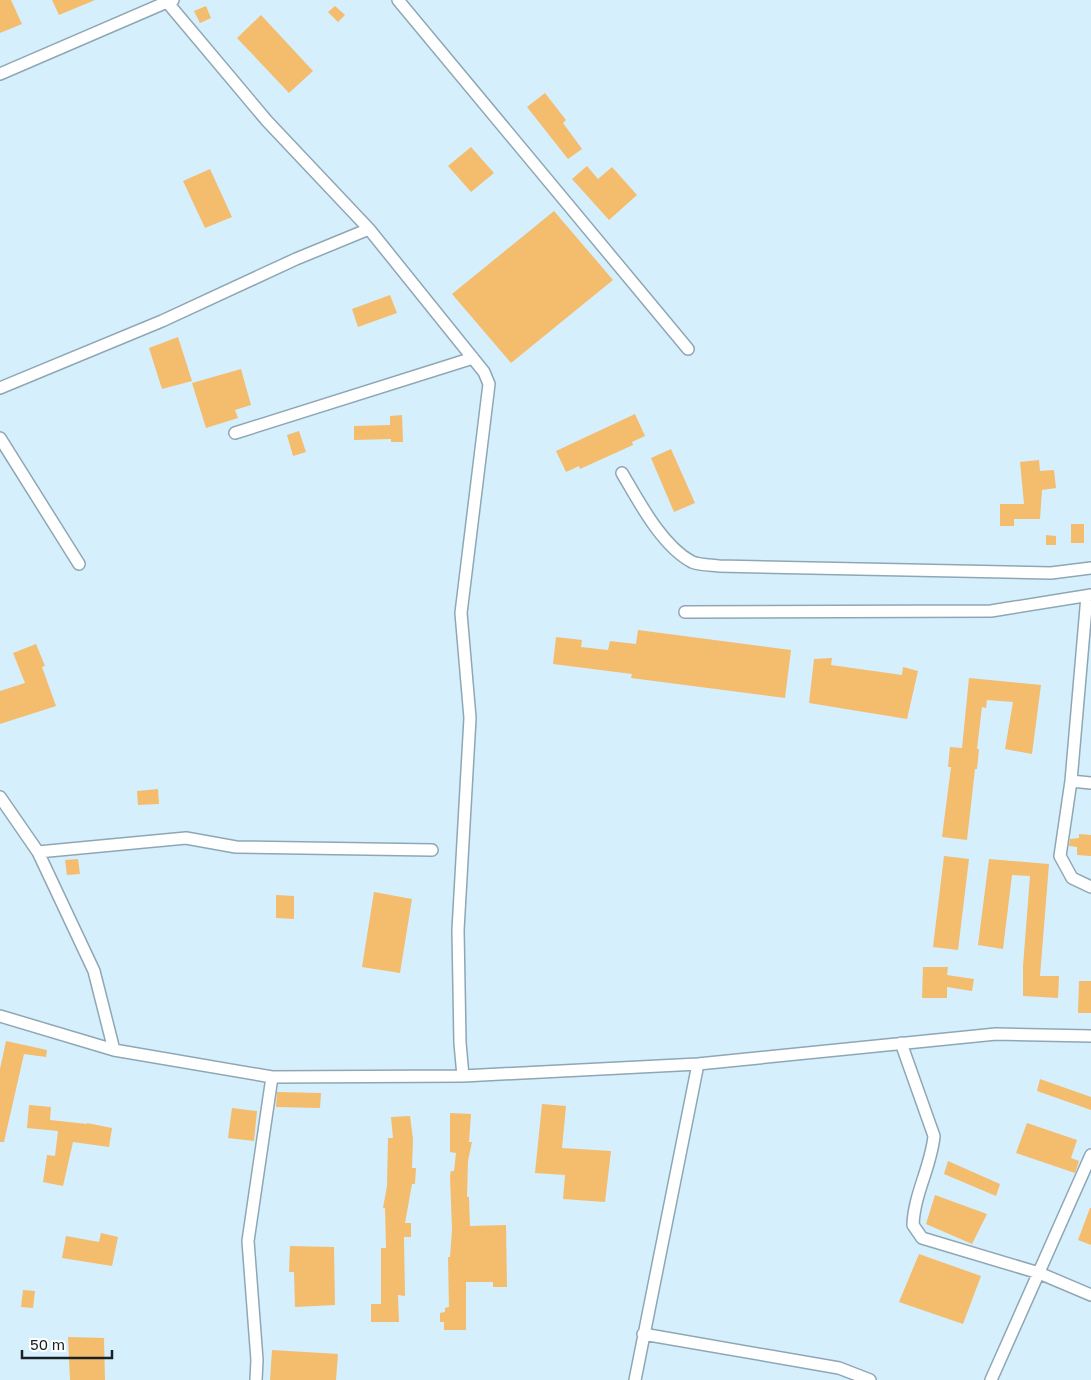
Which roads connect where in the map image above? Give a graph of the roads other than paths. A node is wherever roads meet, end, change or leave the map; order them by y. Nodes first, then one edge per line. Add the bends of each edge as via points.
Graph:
1 (398, 0) edge
2 (170, 1) edge
3 (0, 74) edge
4 (369, 229) junction
5 (688, 349) dead end
6 (473, 358) junction
7 (0, 388) edge
8 (235, 433) dead end
9 (0, 438) edge
10 (622, 473) dead end
11 (79, 564) dead end
12 (1091, 568) edge
13 (1089, 596) edge
14 (685, 612) dead end
15 (1071, 782) junction
16 (1091, 783) edge
17 (0, 797) edge
18 (432, 850) dead end
19 (38, 852) junction
20 (1091, 887) edge
21 (0, 1016) edge
22 (1091, 1036) edge
23 (901, 1043) junction
24 (114, 1050) junction
25 (698, 1064) junction
26 (463, 1076) junction
27 (272, 1078) junction
28 (1091, 1154) edge
29 (1039, 1273) junction
30 (1091, 1294) edge
31 (643, 1334) junction
32 (256, 1380) edge
33 (635, 1380) edge
34 (870, 1380) edge
35 (991, 1380) edge

1 - 5 street
2 - 3 street
2 - 4 street via 266,121
4 - 6 street
4 - 7 street via 162,321
6 - 8 street
6 - 26 street via 484,372 488,384 460,612 470,718 458,930
9 - 11 street
10 - 12 street via 651,523 693,562 719,566 1050,574
13 - 14 street via 991,611
13 - 15 street
15 - 16 street
15 - 20 street via 1060,856 1072,878
17 - 19 street
18 - 19 street via 236,847 186,838
19 - 24 street via 94,971
21 - 24 street
22 - 23 street via 996,1034
23 - 25 street
23 - 29 street via 934,1136 914,1207 913,1225 922,1238
24 - 27 street
25 - 26 street
25 - 31 street
26 - 27 street
27 - 32 street via 248,1241
28 - 29 street
29 - 30 street
29 - 35 street
31 - 33 street
31 - 34 street via 839,1368

